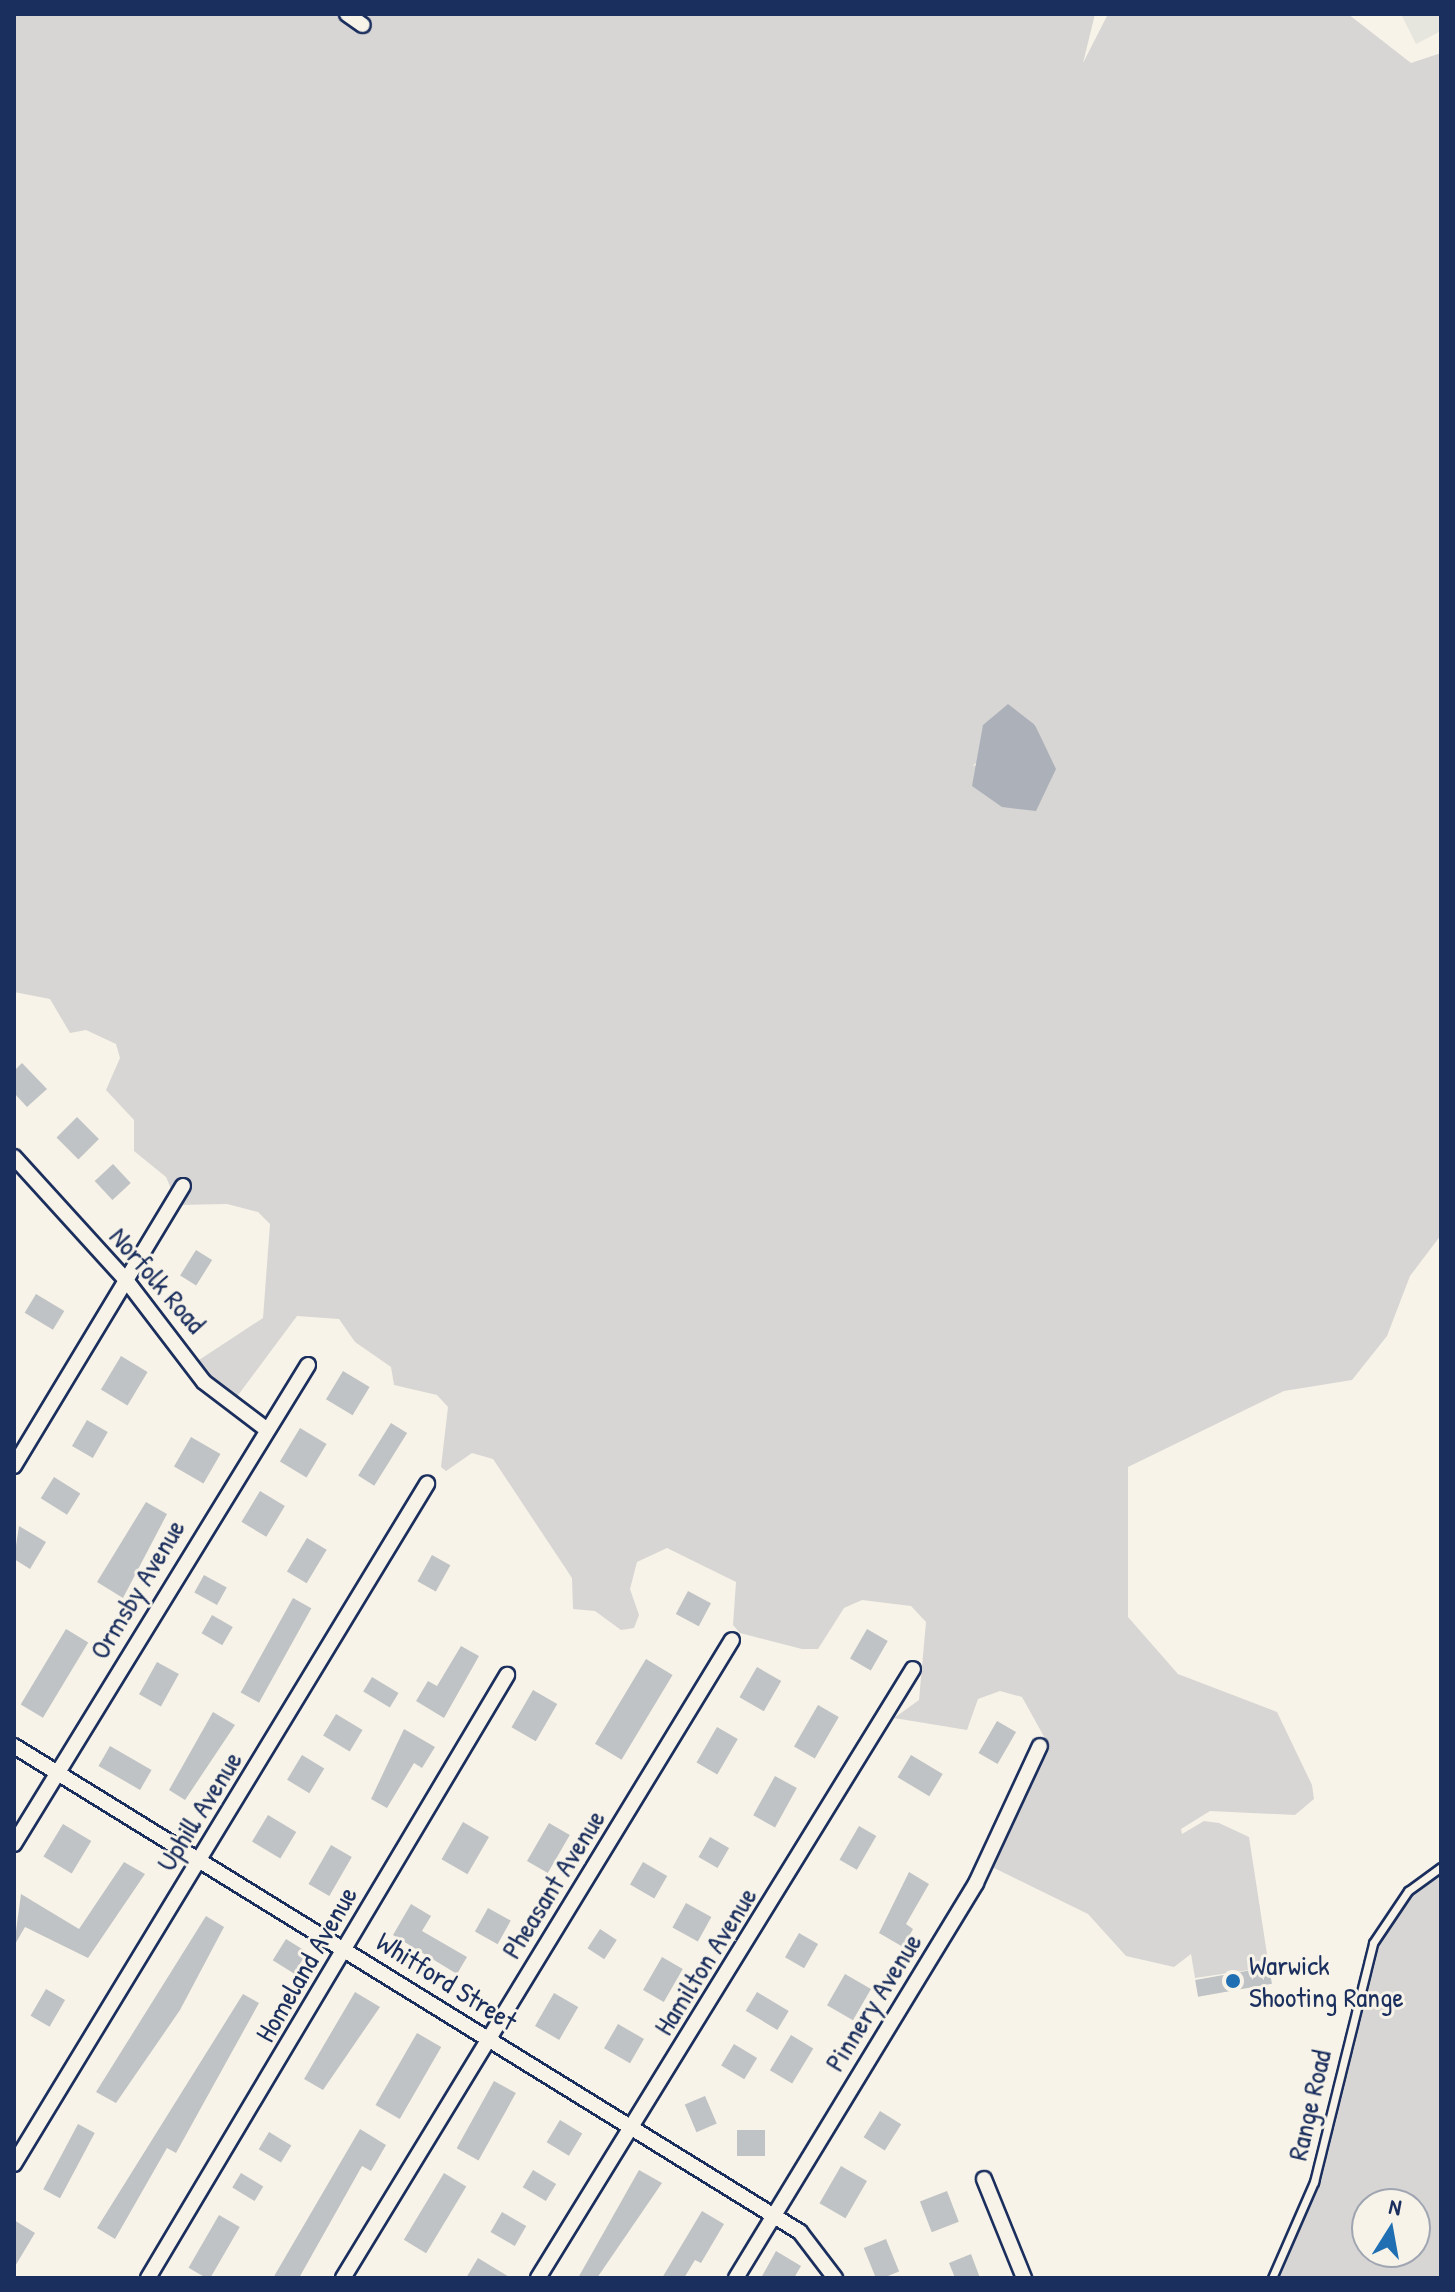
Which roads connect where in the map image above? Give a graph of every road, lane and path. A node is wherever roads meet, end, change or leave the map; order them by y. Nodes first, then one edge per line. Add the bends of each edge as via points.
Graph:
1 (347, 14) edge
2 (363, 25) dead end
3 (14, 1157) edge
4 (183, 1186) dead end
5 (126, 1280) junction
6 (308, 1365) dead end
7 (266, 1429) junction
8 (14, 1466) edge
9 (427, 1484) dead end
10 (732, 1640) dead end
11 (913, 1669) dead end
12 (507, 1675) dead end
13 (14, 1746) edge
14 (1040, 1746) dead end
15 (57, 1771) junction
16 (14, 1844) edge
17 (199, 1859) junction
18 (1441, 1867) edge
19 (344, 1947) junction
20 (489, 2038) junction
21 (631, 2126) junction
22 (14, 2164) edge
23 (984, 2179) dead end
24 (773, 2217) junction
25 (148, 2278) edge
26 (343, 2278) edge
27 (538, 2278) edge
28 (736, 2278) edge
29 (835, 2278) edge
30 (1024, 2278) edge
31 (1272, 2278) edge

1 - 2 street
3 - 5 street, Norfolk Road
4 - 5 street
5 - 7 street, Norfolk Road via 204,1382
5 - 8 street
6 - 7 street, Ormsby Avenue
7 - 15 street, Ormsby Avenue
9 - 17 street, Uphill Avenue
10 - 20 street, Pheasant Avenue
11 - 21 street, Hamilton Avenue
12 - 19 street, Homeland Avenue
13 - 15 street, Whitford Street
14 - 24 street, Pinnery Avenue via 976,1883
15 - 16 street, Ormsby Avenue
15 - 17 street, Whitford Street
17 - 19 street, Whitford Street
17 - 22 street, Uphill Avenue
18 - 31 lane, Range Road via 1408,1891 1373,1943 1314,2182
19 - 20 street, Whitford Street
19 - 25 street, Homeland Avenue
20 - 21 street, Whitford Street
20 - 26 street, Pheasant Avenue
21 - 24 street, Whitford Street
21 - 27 street, Hamilton Avenue
23 - 30 street
24 - 28 street, Pinnery Avenue
24 - 29 street, Whitford Street via 810,2240

